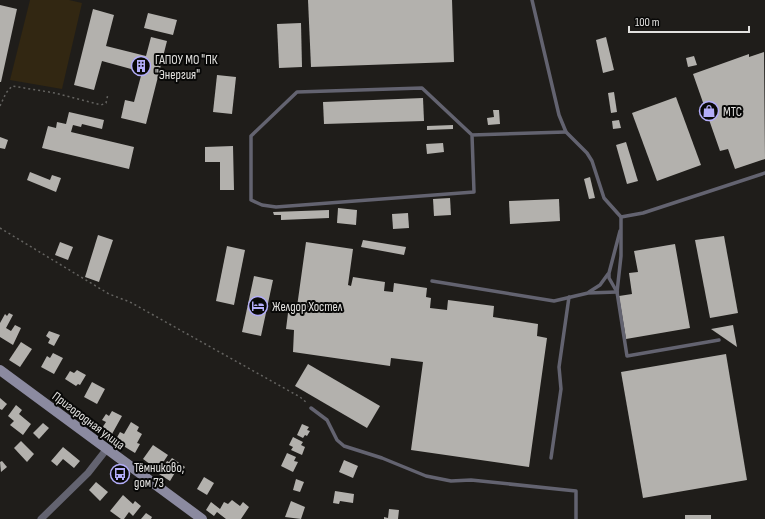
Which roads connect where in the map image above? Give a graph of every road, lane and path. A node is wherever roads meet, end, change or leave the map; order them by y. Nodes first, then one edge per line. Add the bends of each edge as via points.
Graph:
1 (532, 0) edge
2 (108, 94) dead end
3 (0, 106) edge
4 (566, 132) junction
5 (472, 135) junction
6 (765, 173) edge
7 (621, 217) junction
8 (621, 227) junction
9 (0, 228) edge
10 (609, 273) junction
11 (432, 282) dead end
12 (613, 284) junction
13 (600, 286) junction
14 (617, 292) junction
15 (588, 293) junction
16 (569, 297) junction
17 (719, 340) dead end
18 (0, 370) edge
19 (310, 408) joint
20 (106, 450) junction
21 (551, 458) dead end
22 (41, 519) edge
23 (202, 519) edge
24 (576, 519) edge

1 - 4 lane via 559,115
2 - 3 path via 106,103 101,105 55,93 12,86
4 - 5 lane
4 - 7 lane via 587,153 604,198
5 - 5 lane via 422,88 297,92 251,136 251,200 262,206 276,207 474,192
6 - 7 lane via 644,213
7 - 8 lane
8 - 10 lane
8 - 14 lane
9 - 19 path via 109,294 130,302 300,397
10 - 12 lane
10 - 13 lane
11 - 16 lane via 554,301
12 - 13 lane via 605,283
12 - 14 lane
13 - 15 lane
14 - 15 lane
14 - 17 lane via 627,356
15 - 16 lane
16 - 21 lane via 559,367 561,389
18 - 20 street, Пригородная улица
19 - 24 lane via 327,420 337,440 344,446 426,476 451,481 471,480 576,491
20 - 22 street via 88,473
20 - 23 street, Пригородная улица

